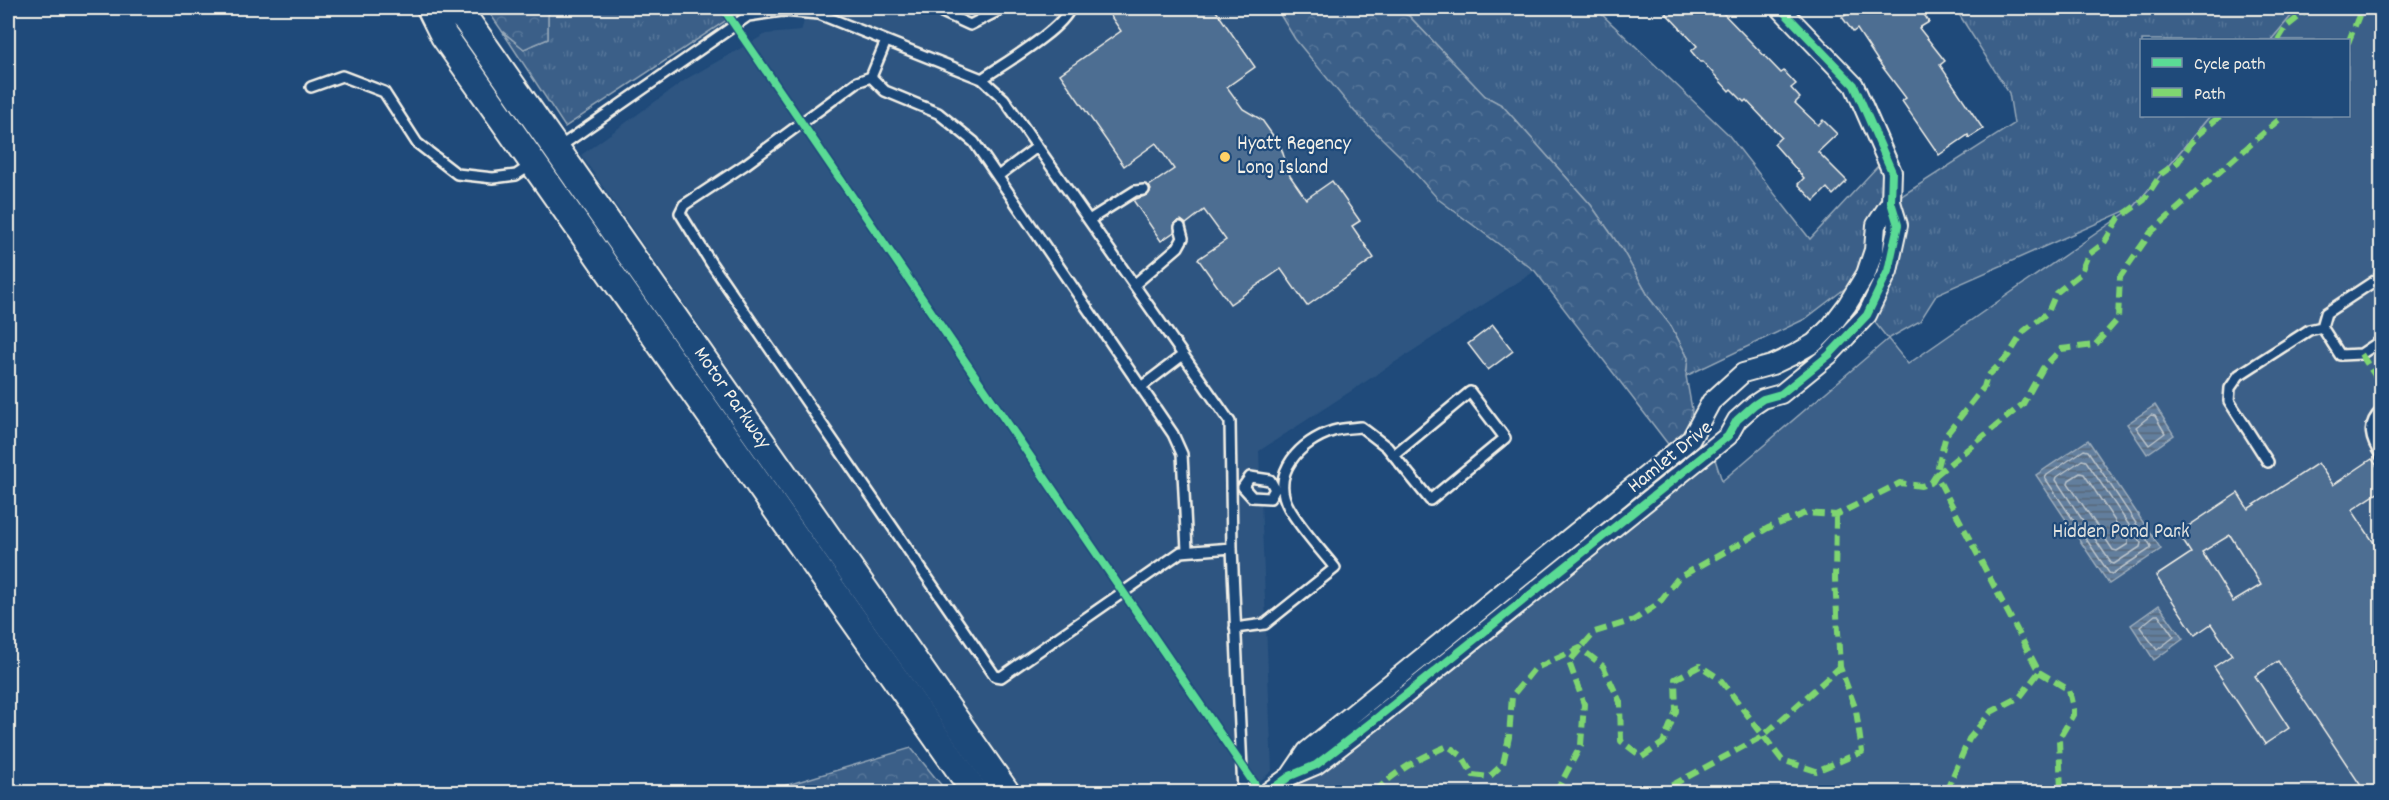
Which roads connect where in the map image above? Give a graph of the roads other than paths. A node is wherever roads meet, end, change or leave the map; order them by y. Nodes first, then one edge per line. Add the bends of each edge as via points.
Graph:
1 (430, 8) edge
2 (453, 8) edge
3 (933, 8) edge
4 (1004, 8) edge
5 (1080, 8) edge
6 (1780, 8) edge
7 (819, 11) edge
8 (1069, 11) edge
9 (886, 41) junction
10 (871, 77) junction
11 (982, 79) junction
12 (311, 87) dead end
13 (1037, 147) junction
14 (545, 156) junction
15 (998, 176) junction
16 (1144, 190) dead end
17 (1891, 202) junction
18 (1089, 220) junction
19 (1180, 227) dead end
20 (2382, 276) edge
21 (1134, 285) junction
22 (2322, 327) junction
23 (2382, 340) edge
24 (1183, 355) junction
25 (1766, 367) junction
26 (1141, 387) junction
27 (1781, 394) junction
28 (2382, 410) edge
29 (1707, 412) junction
30 (1728, 436) junction
31 (1394, 454) junction
32 (2382, 457) edge
33 (2268, 462) dead end
34 (1231, 485) junction
35 (1243, 487) junction
36 (1278, 489) junction
37 (1232, 548) junction
38 (1186, 550) junction
39 (1235, 628) junction
40 (1290, 776) junction
41 (975, 792) edge
42 (1006, 792) edge
43 (1243, 792) edge
44 (1268, 792) edge

1 - 14 main road, Motor Parkway via 444,36
2 - 14 main road, Motor Parkway via 467,21
3 - 4 lane via 970,26
5 - 8 lane
6 - 17 street, Hamlet Drive via 1854,85 1892,172
7 - 9 lane
7 - 14 lane via 748,16
8 - 11 lane via 1052,30
9 - 10 lane
9 - 11 lane
10 - 15 lane via 885,91 938,113 974,142
10 - 38 lane via 857,82 684,205 680,213 711,263 995,675 1001,677
11 - 13 lane via 1004,99
12 - 14 lane via 342,76 384,92 417,143 457,174 493,178 516,175
13 - 15 lane
13 - 18 lane
14 - 41 main road, Motor Parkway
14 - 42 main road, Motor Parkway
15 - 26 lane
16 - 18 lane via 1135,190
17 - 25 street, Hamlet Drive via 1876,225 1874,250 1866,274 1836,319 1814,343
17 - 27 street, Hamlet Drive via 1898,225 1895,241 1888,272 1867,315 1829,355
18 - 21 lane
19 - 21 lane via 1183,238 1178,248
20 - 22 lane via 2326,313
21 - 24 lane
22 - 23 lane via 2340,355 2361,354
22 - 33 lane via 2309,330 2239,375 2230,388 2229,402
24 - 26 lane
24 - 34 lane via 1230,422
25 - 27 street
25 - 29 street, Hamlet Drive via 1743,373 1711,402
26 - 38 lane via 1182,454
27 - 30 street, Hamlet Drive via 1754,405 1737,420
28 - 32 lane via 2370,429 2373,444
29 - 30 street
29 - 40 street, Hamlet Drive via 1691,439 1307,751
30 - 40 street, Hamlet Drive via 1373,721 1316,765
31 - 31 lane via 1430,500 1505,438 1470,392
31 - 36 lane via 1361,427 1334,431 1294,454
34 - 35 lane
34 - 37 lane
35 - 36 lane via 1252,497 1270,498
35 - 36 lane via 1250,477 1270,480
36 - 39 lane via 1288,508 1335,568 1264,624
37 - 38 lane
37 - 39 lane
39 - 43 lane
40 - 44 street, Hamlet Drive

